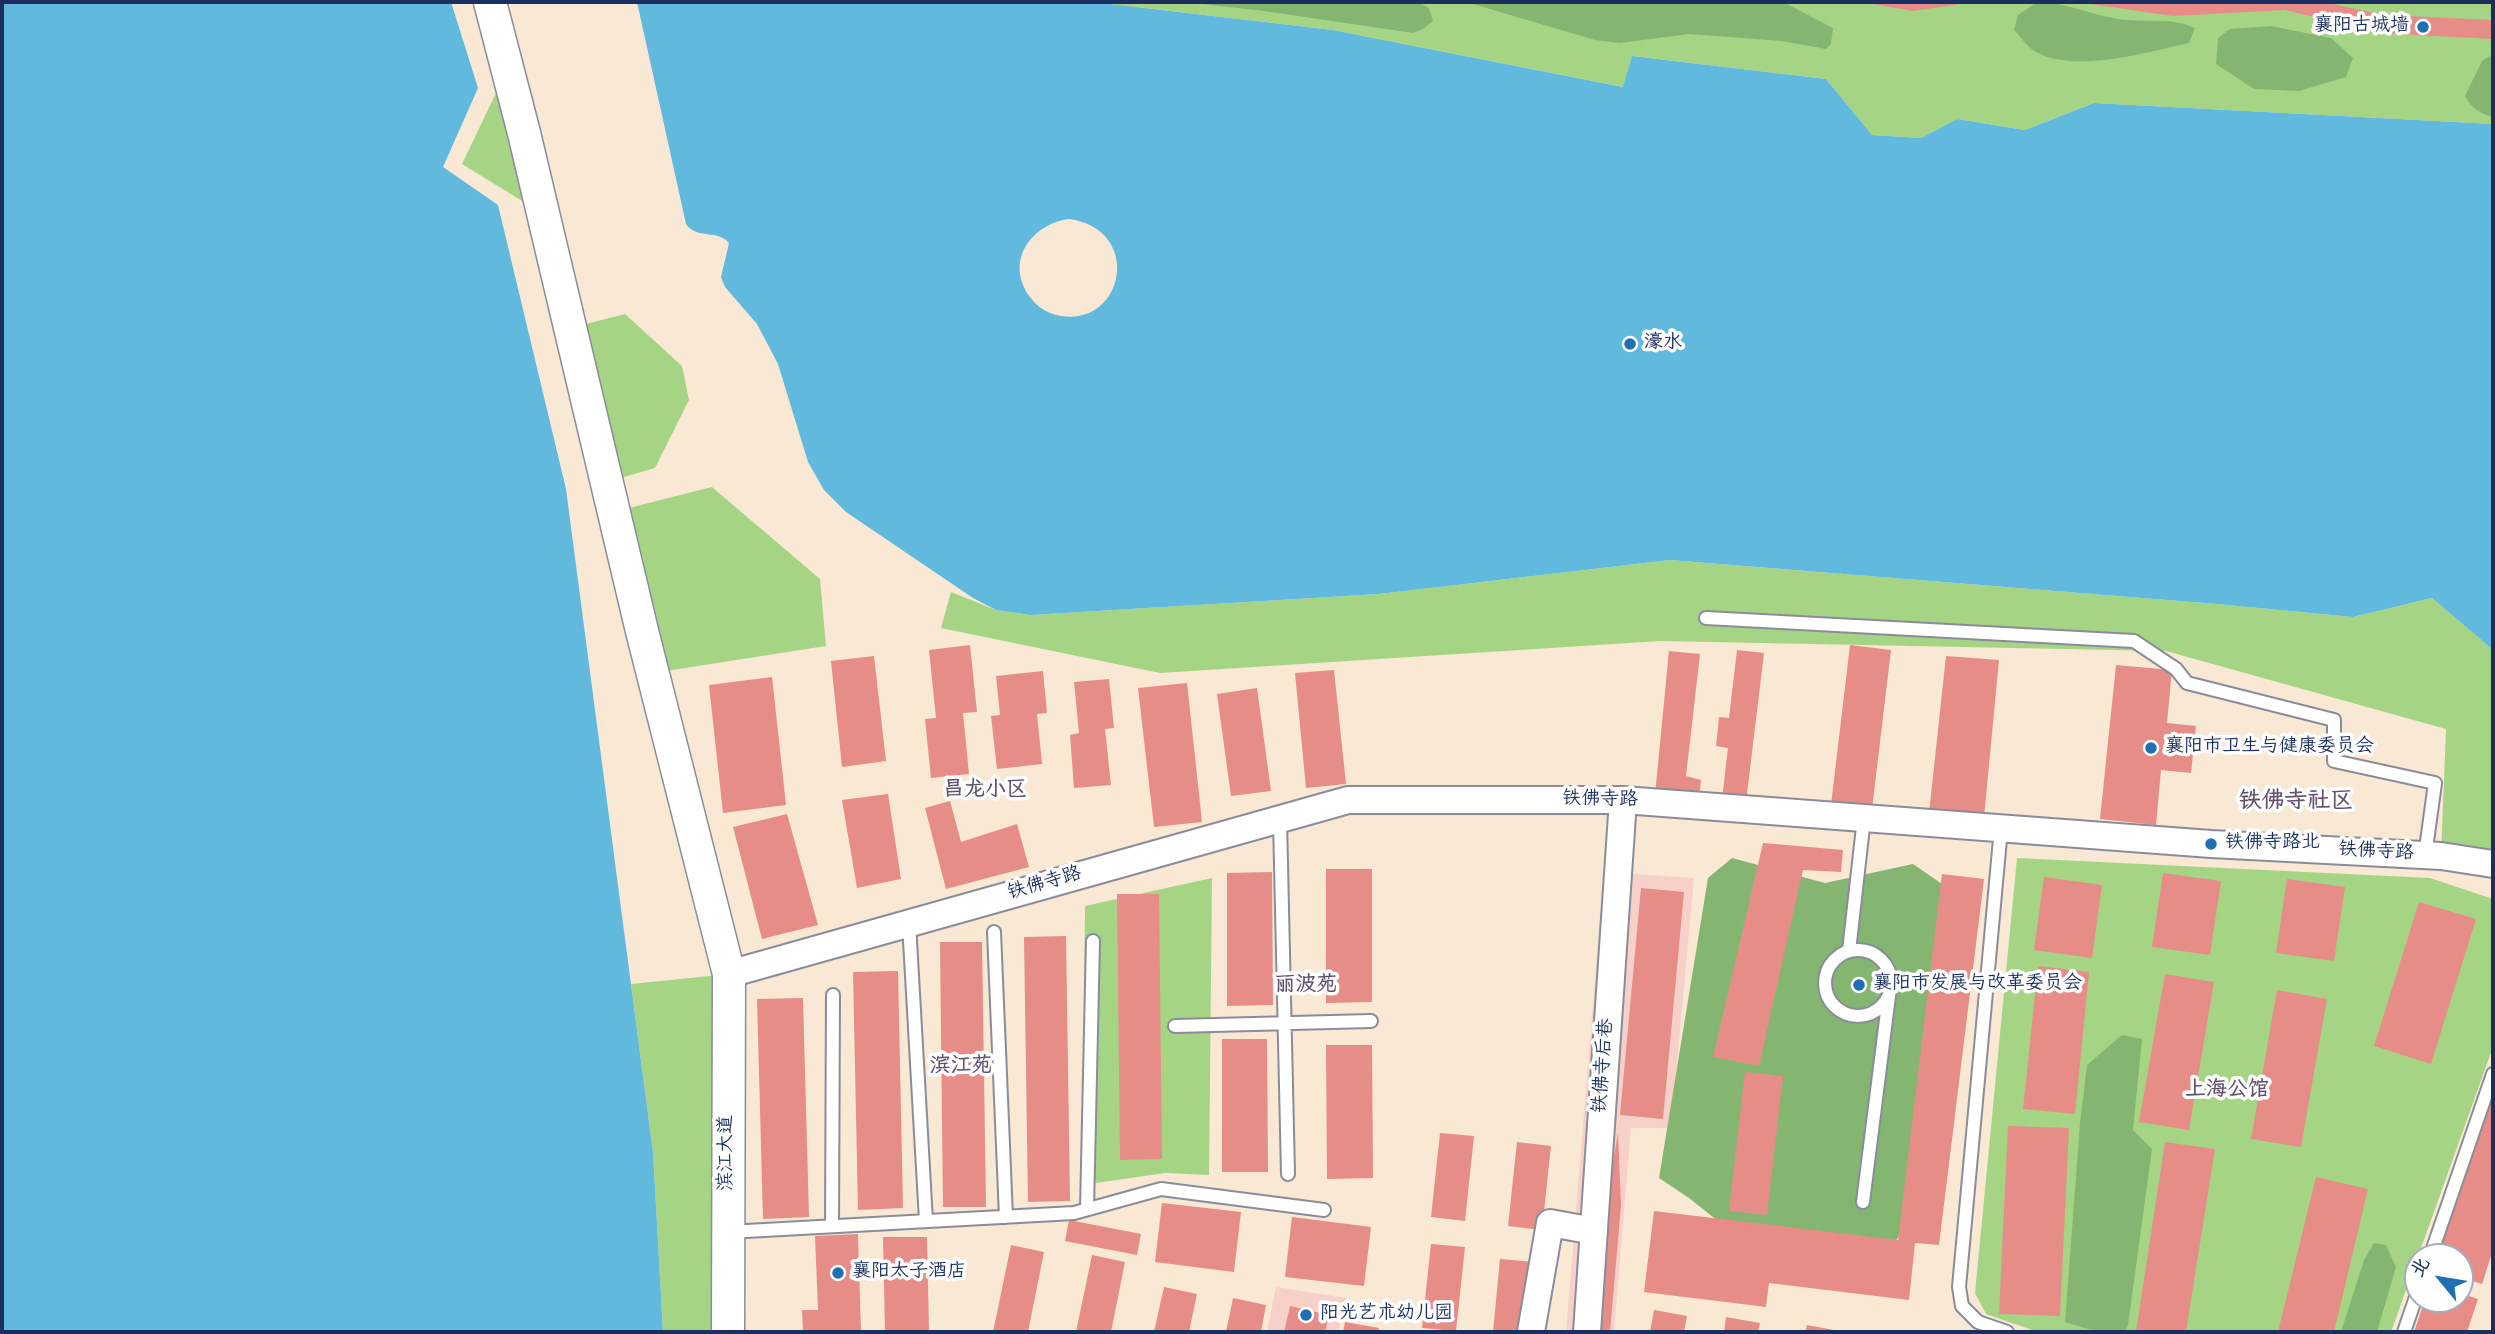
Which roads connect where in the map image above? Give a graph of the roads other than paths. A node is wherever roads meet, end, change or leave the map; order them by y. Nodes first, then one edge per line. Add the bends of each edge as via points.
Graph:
1 (490, 2) edge
2 (1706, 618) dead end
3 (1623, 800) junction
4 (1864, 818) junction
5 (1280, 820) junction
6 (2001, 828) junction
7 (2425, 856) junction
8 (2493, 864) edge
9 (909, 923) junction
10 (994, 932) dead end
11 (1093, 941) dead end
12 (1849, 951) junction
13 (729, 974) junction
14 (1890, 988) junction
15 (833, 995) dead end
16 (1371, 1021) dead end
17 (1284, 1022) junction
18 (1175, 1026) dead end
19 (2493, 1074) edge
20 (1288, 1174) dead end
21 (1863, 1202) dead end
22 (1087, 1209) junction
23 (1324, 1210) dead end
24 (1006, 1217) junction
25 (926, 1221) junction
26 (832, 1226) junction
27 (1594, 1231) junction
28 (727, 1232) junction
29 (2435, 1243) edge
30 (2410, 1313) edge
31 (728, 1332) edge
32 (1531, 1332) edge
33 (1587, 1332) edge
34 (2007, 1332) edge
35 (2404, 1332) edge

1 - 13 street, 滨江大道
2 - 7 lane via 2134,640 2176,668 2187,684 2334,720 2334,761 2435,783
3 - 4 street, 铁佛寺路
3 - 5 street, 铁佛寺路 via 1348,800
3 - 27 street, 铁佛寺后巷
4 - 6 street, 铁佛寺路
4 - 12 lane
5 - 9 street, 铁佛寺路
5 - 17 lane
6 - 7 street, 铁佛寺路
6 - 34 lane via 1959,1287 1962,1306 1978,1322
7 - 8 street, 铁佛寺路
9 - 13 street, 铁佛寺路
9 - 25 lane
10 - 24 lane
11 - 22 lane
12 - 14 lane via 1880,958
12 - 14 lane via 1831,963 1826,973 1832,1004 1861,1016 1880,1007
13 - 28 street, 滨江大道
14 - 21 lane
15 - 26 lane
16 - 17 lane
17 - 18 lane
17 - 20 lane
19 - 29 lane
22 - 23 lane via 1161,1189
22 - 24 lane
24 - 25 lane
25 - 26 lane
26 - 28 lane
27 - 32 street via 1550,1223
27 - 33 street, 铁佛寺后巷
28 - 31 street, 滨江大道
30 - 35 lane

